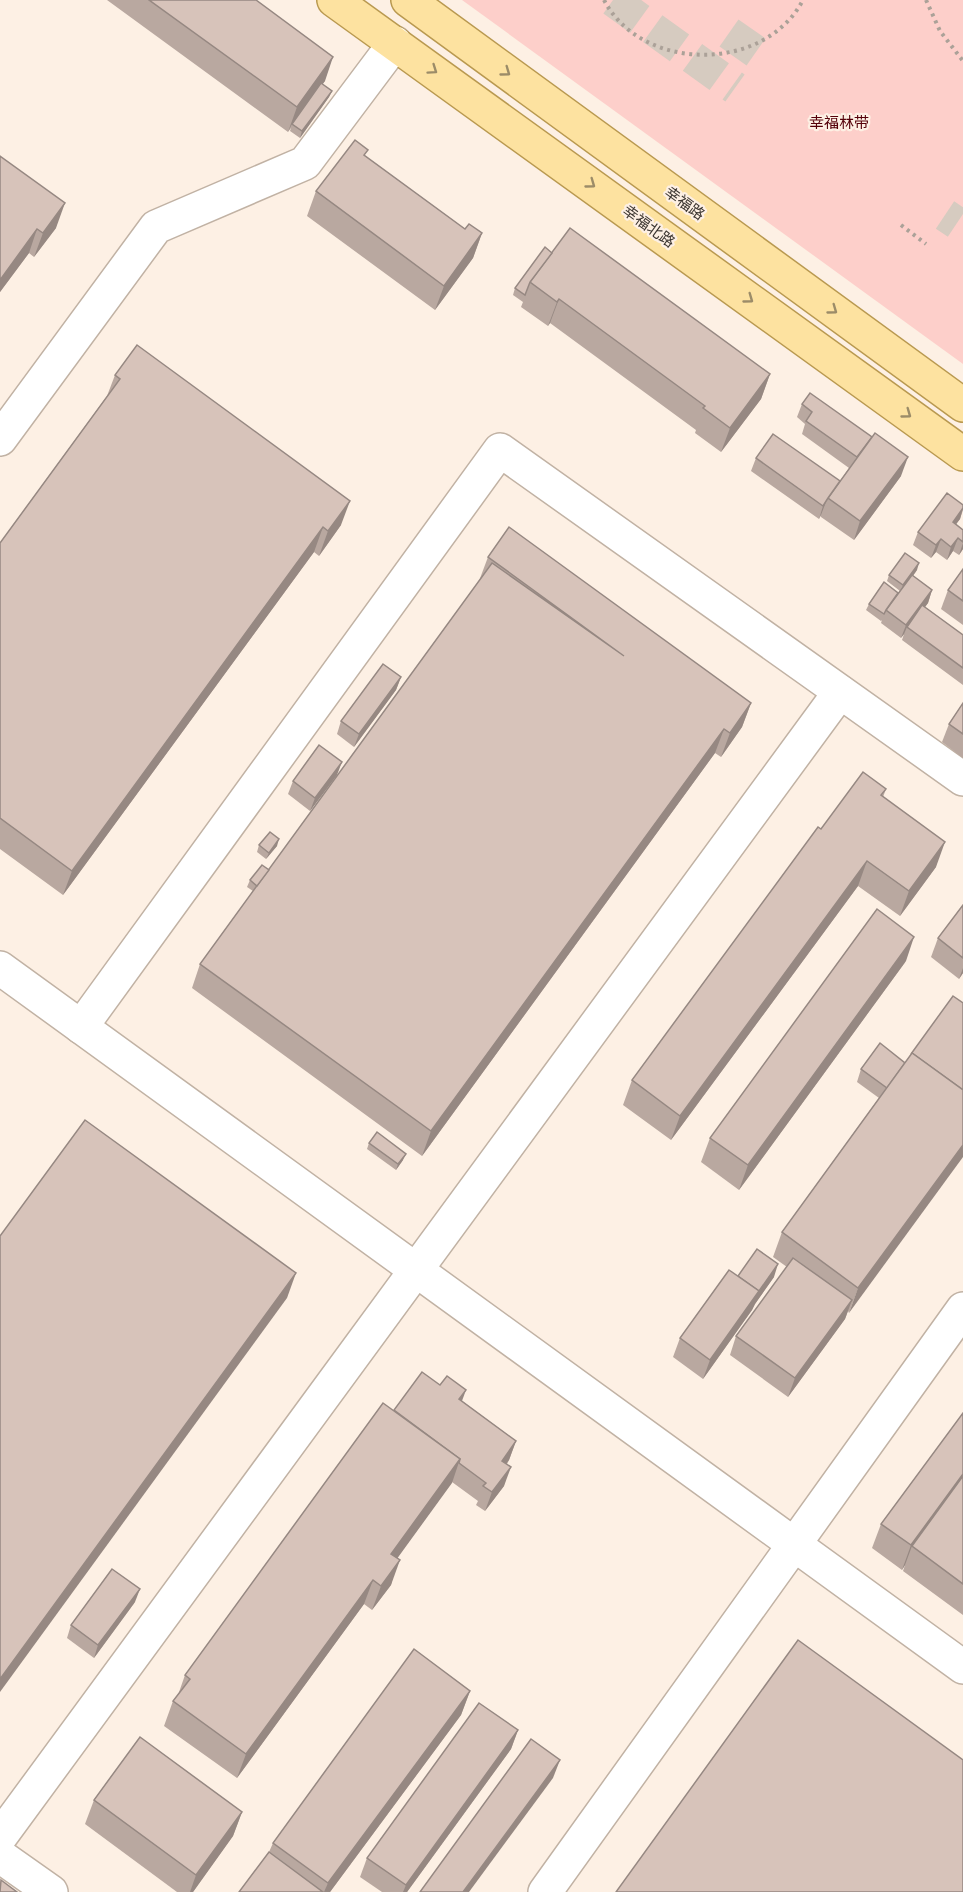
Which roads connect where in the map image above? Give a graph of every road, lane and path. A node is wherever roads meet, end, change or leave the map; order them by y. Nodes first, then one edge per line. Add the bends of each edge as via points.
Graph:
1 (334, 0) edge
2 (408, 0) edge
3 (604, 0) edge
4 (803, 0) edge
5 (926, 0) edge
6 (395, 44) junction
7 (963, 61) edge
8 (901, 225) dead end
9 (926, 244) dead end
10 (963, 405) edge
11 (0, 439) edge
12 (963, 454) edge
13 (840, 692) junction
14 (963, 779) edge
15 (0, 968) edge
16 (81, 1027) junction
17 (415, 1270) junction
18 (963, 1309) edge
19 (793, 1544) junction
20 (963, 1667) edge
21 (0, 1837) edge
22 (0, 1856) edge
23 (51, 1892) edge
24 (545, 1892) edge

1 - 6 main road, 幸福北路
2 -> 10 main road, 幸福路
3 - 4 path via 631,31 664,49 700,56 738,51 772,35
5 - 7 path via 940,31
6 - 11 street via 305,163 156,227
6 -> 12 main road, 幸福北路
8 - 9 path
13 - 14 street
13 - 16 street via 500,450
13 - 17 street
15 - 16 street
16 - 17 street
17 - 19 street
17 - 21 street
18 - 19 street
19 - 20 street
19 - 24 street
22 - 23 street

